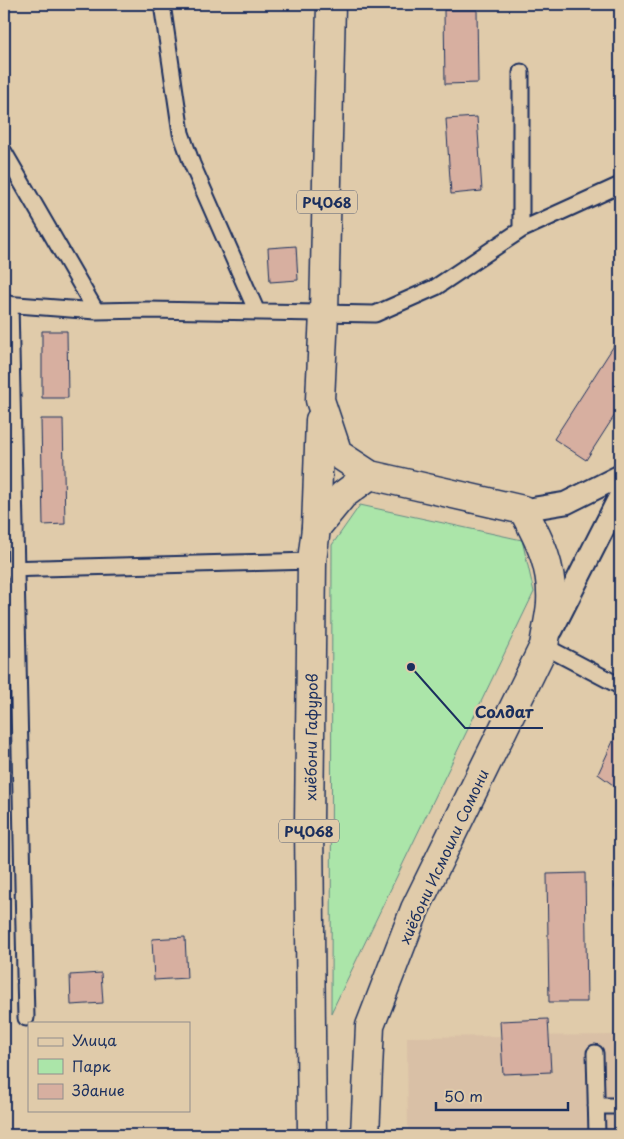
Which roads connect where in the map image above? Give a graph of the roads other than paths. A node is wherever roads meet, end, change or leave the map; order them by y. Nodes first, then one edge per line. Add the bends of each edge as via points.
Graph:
1 (162, 4) edge
2 (330, 4) edge
3 (521, 72) dead end
4 (4, 152) edge
5 (620, 185) edge
6 (521, 230) junction
7 (7, 304) edge
8 (96, 311) junction
9 (258, 312) junction
10 (324, 313) junction
11 (320, 400) junction
12 (370, 475) junction
13 (620, 476) edge
14 (620, 496) edge
15 (523, 510) junction
16 (316, 528) junction
17 (312, 561) junction
18 (9, 569) edge
19 (544, 646) junction
20 (620, 686) edge
21 (26, 1018) dead end
22 (594, 1053) dead end
23 (596, 1106) junction
24 (620, 1106) edge
25 (312, 1135) edge
26 (364, 1135) edge
27 (597, 1135) edge

1 - 9 street via 181,133
2 - 10 highway, РҶ068
3 - 6 street
4 - 8 street
5 - 6 street
6 - 10 street via 436,287 375,314
7 - 8 street
7 - 18 street
8 - 9 street
9 - 10 street
10 - 11 highway, РҶ068
11 - 12 highway, РҶ068 via 338,454
11 - 16 highway, хиёбони Гафуров / РҶ068
12 - 15 highway, РҶ068
12 - 16 highway via 343,495
13 - 15 street via 566,503
14 - 19 street
15 - 19 highway, хиёбони Исмоили Сомони via 548,564 551,604
16 - 17 highway, хиёбони Гафуров / РҶ068
17 - 18 street
17 - 25 highway, хиёбони Гафуров / РҶ068 via 309,824
18 - 21 street
19 - 20 street
19 - 26 highway, хиёбони Исмоили Сомони via 415,909 370,1026
22 - 23 street
23 - 24 street
23 - 27 street

